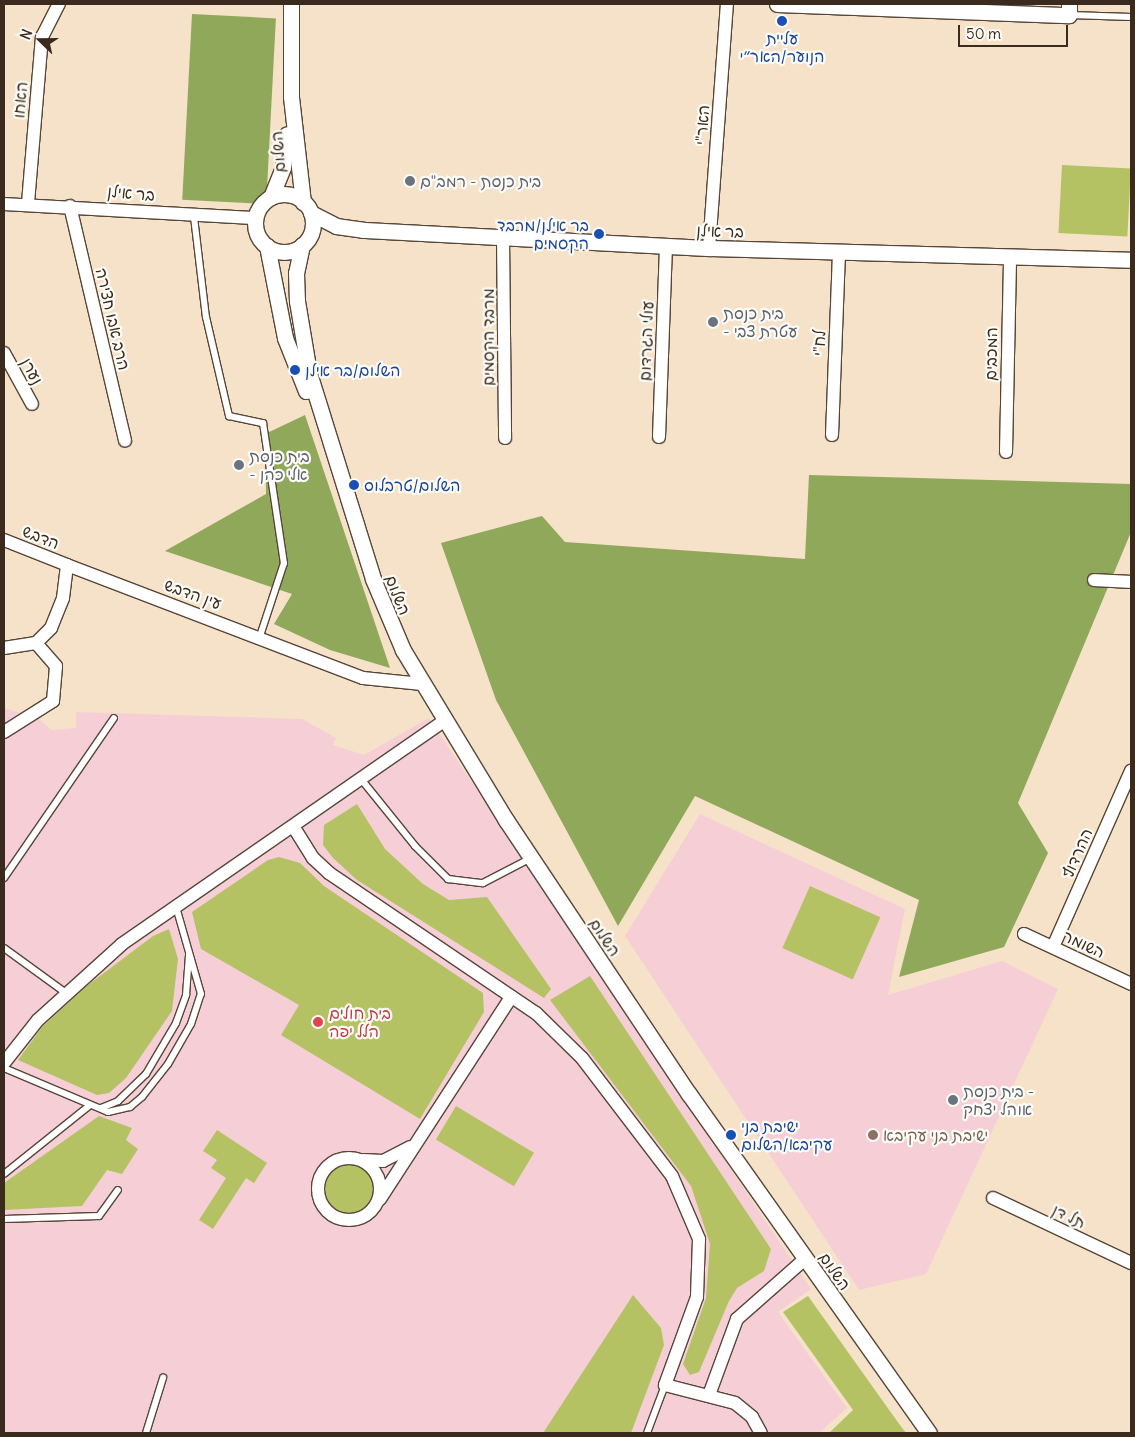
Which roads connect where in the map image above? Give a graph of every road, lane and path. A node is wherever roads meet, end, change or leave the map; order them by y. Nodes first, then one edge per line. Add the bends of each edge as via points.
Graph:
1 (59, 4) edge
2 (291, 4) edge
3 (727, 4) edge
4 (777, 4) edge
5 (1069, 9) edge
6 (1131, 17) edge
7 (291, 97) junction
8 (271, 197) junction
9 (28, 203) junction
10 (4, 204) edge
11 (70, 206) junction
12 (307, 208) junction
13 (194, 217) junction
14 (256, 218) junction
15 (503, 237) junction
16 (302, 245) junction
17 (267, 246) junction
18 (666, 246) junction
19 (710, 248) junction
20 (839, 253) junction
21 (1010, 256) junction
22 (1131, 260) edge
23 (4, 353) edge
24 (32, 404) dead end
25 (321, 424) junction
26 (832, 435) dead end
27 (659, 437) dead end
28 (505, 438) dead end
29 (125, 441) dead end
30 (1006, 452) dead end
31 (4, 540) edge
32 (67, 565) junction
33 (1094, 580) dead end
34 (1131, 582) edge
35 (260, 636) junction
36 (36, 642) junction
37 (4, 648) edge
38 (422, 684) junction
39 (114, 718) dead end
40 (444, 721) junction
41 (4, 732) edge
42 (1131, 771) edge
43 (361, 779) junction
44 (293, 826) junction
45 (531, 858) junction
46 (4, 878) edge
47 (176, 907) junction
48 (1024, 934) dead end
49 (188, 946) junction
50 (1053, 947) junction
51 (4, 948) edge
52 (1131, 984) edge
53 (66, 993) junction
54 (511, 997) junction
55 (4, 1063) edge
56 (4, 1068) edge
57 (88, 1106) junction
58 (415, 1144) junction
59 (360, 1159) junction
60 (4, 1174) edge
61 (118, 1190) dead end
62 (993, 1198) dead end
63 (380, 1199) junction
64 (4, 1219) edge
65 (805, 1259) junction
66 (1131, 1263) edge
67 (163, 1378) dead end
68 (664, 1385) junction
69 (709, 1395) junction
70 (146, 1433) edge
71 (647, 1433) edge
72 (761, 1433) edge
73 (929, 1433) edge

1 - 9 street, האחו via 42,37
2 - 7 street, השלום
3 - 19 street, האר"י
4 - 5 street
5 - 6 lane
7 - 8 street, השלום via 283,167
7 - 12 street, השלום
8 - 12 street via 290,195
8 - 14 street
9 - 10 street, בר אילן
9 - 11 street, בר אילן
11 - 13 street, בר אילן
11 - 29 street, הרב אבו חצירה
12 - 15 street, בר אילן via 336,226
12 - 16 street via 311,233
13 - 14 street, בר אילן
13 - 35 lane via 206,317 229,416 263,423 284,563
14 - 17 street via 258,236
15 - 18 street, בר אילן
15 - 28 street, מרבד הקסמים
16 - 17 street via 290,251
16 - 25 street, השלום via 296,273 297,301
17 - 25 street, השלום via 285,338
18 - 19 street, בר אילן
18 - 27 street, עולי הגרדום
19 - 20 street, בר אילן
20 - 21 street, בר אילן
20 - 26 street, לח"י
21 - 22 street, בר אילן
21 - 30 street, המכבים
23 - 24 street, נערן
25 - 38 street, השלום via 373,579
31 - 32 street, הדבש
32 - 35 street, עין הדבש
32 - 36 street via 63,598 51,628
33 - 34 street
35 - 38 street, עין הדבש via 363,678
36 - 37 street
36 - 41 street via 56,666 53,701
38 - 40 street, השלום
39 - 46 lane
40 - 43 street
40 - 45 street, השלום
42 - 50 street, ההרדוף
43 - 44 street
43 - 45 lane via 414,846 448,879 483,883
44 - 47 street
44 - 54 street via 313,858 329,873
45 - 65 street, השלום
47 - 49 lane
47 - 53 street via 122,944
48 - 50 street, השומר
49 - 57 lane via 183,1009 146,1074 108,1107
49 - 57 lane via 201,994 191,1024 168,1064 130,1107 108,1112
50 - 52 street, השומר
51 - 53 lane
53 - 55 street
54 - 58 street
54 - 68 street via 536,1013 582,1058 672,1176 692,1217 701,1276
56 - 57 lane
57 - 60 lane
58 - 59 street via 383,1161
58 - 63 street
59 - 63 street via 380,1180
59 - 63 street via 331,1164 319,1180 320,1200 332,1216 351,1221 369,1214
61 - 64 lane via 99,1216
62 - 66 street, תל דן
65 - 69 street via 737,1319
65 - 73 street, השלום
67 - 70 lane
68 - 69 street
68 - 71 lane
69 - 72 street via 735,1404 752,1417

